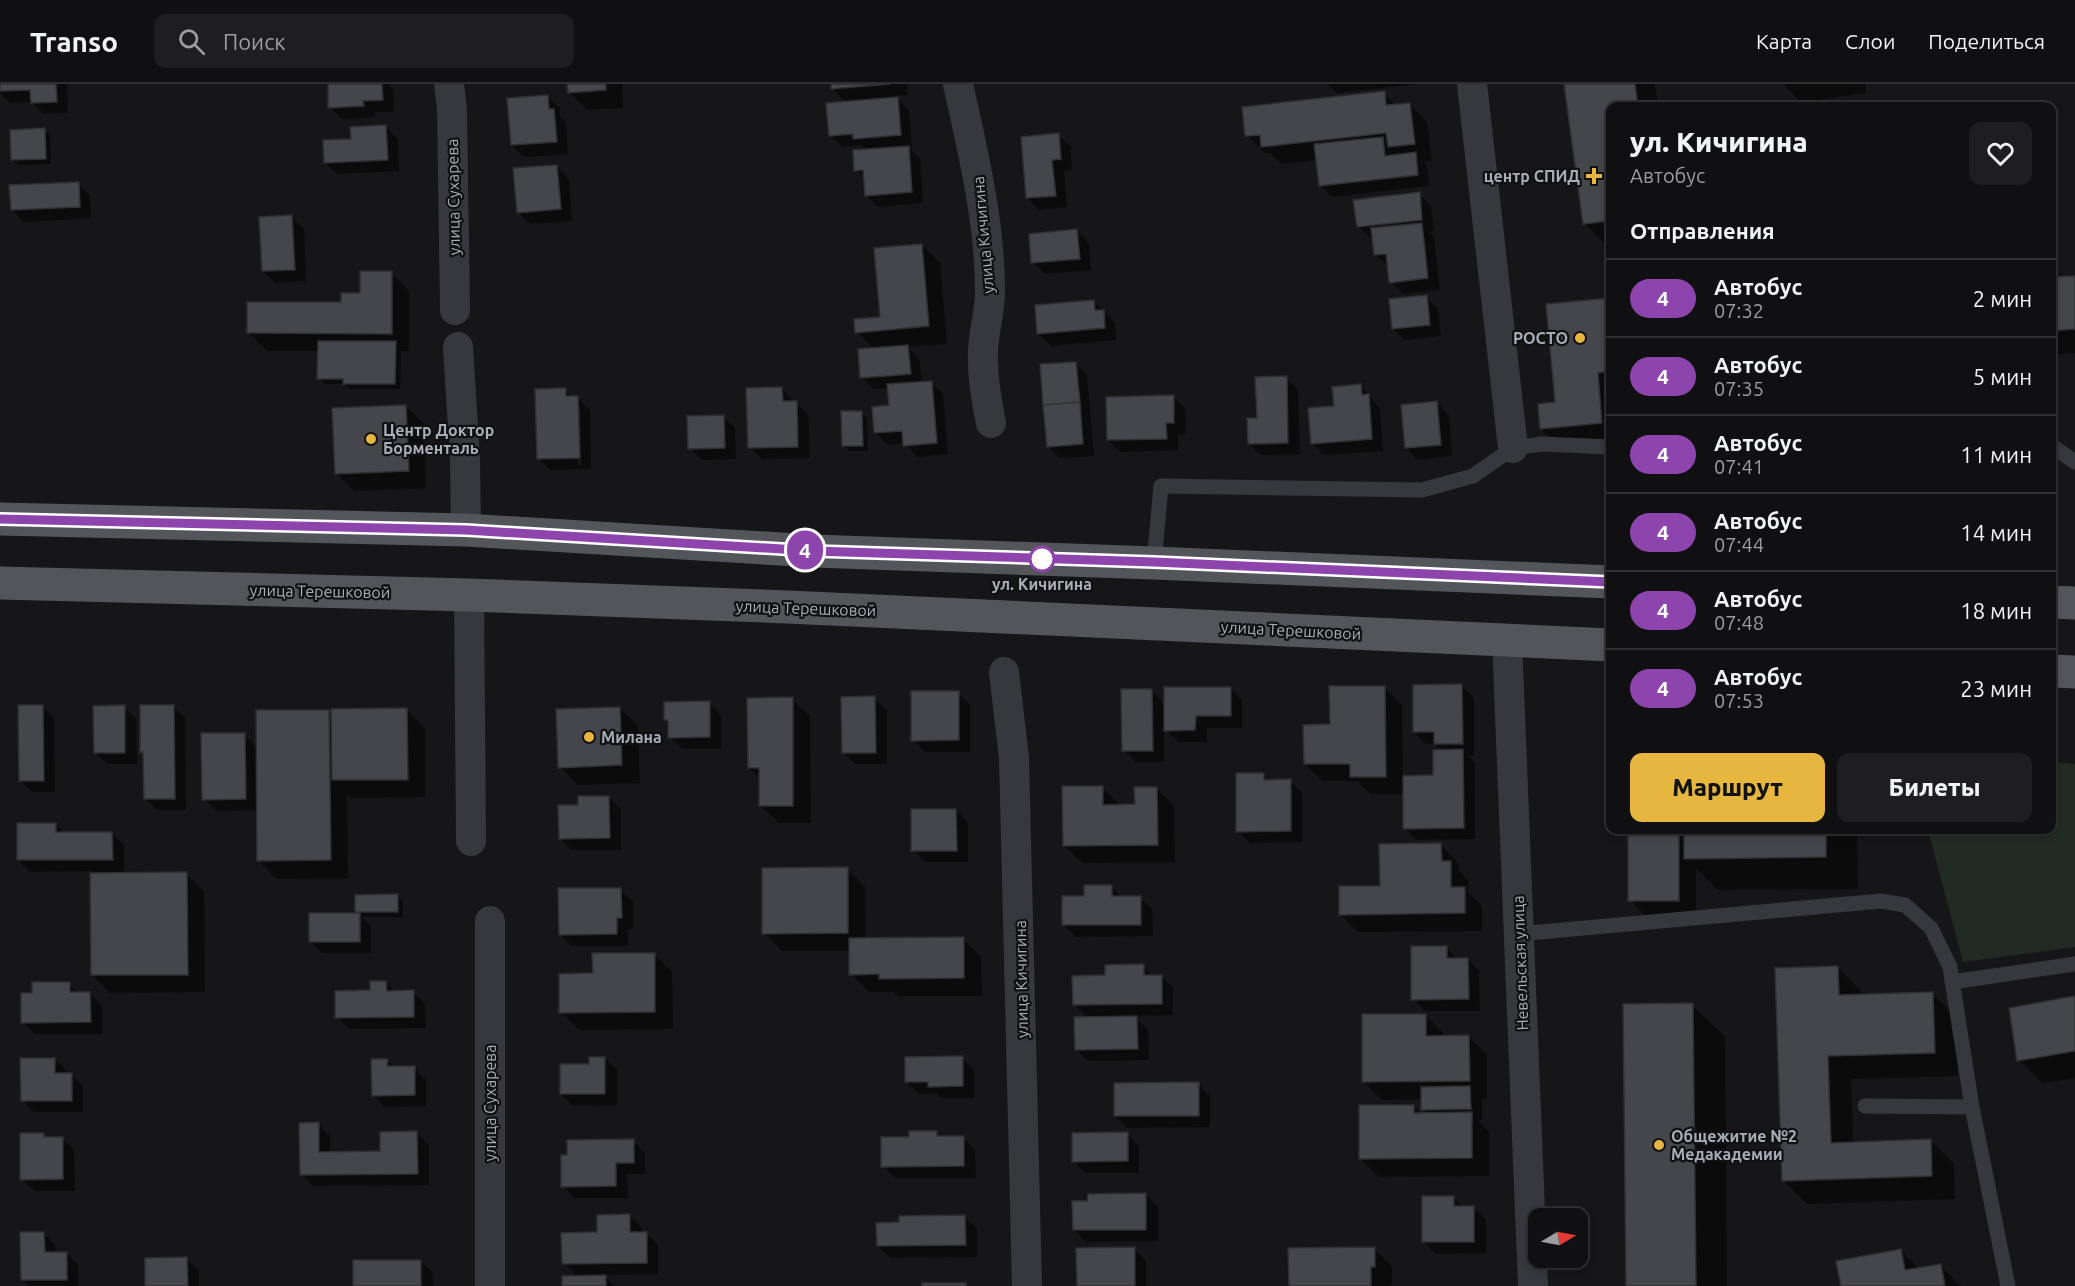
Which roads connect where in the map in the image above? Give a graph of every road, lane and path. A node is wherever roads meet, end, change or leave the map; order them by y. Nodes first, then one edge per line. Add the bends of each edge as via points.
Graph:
1 (449, 84) edge
2 (958, 84) edge
3 (1473, 84) edge
4 (455, 310) dead end
5 (458, 347) dead end
6 (992, 423) dead end
7 (1606, 447) edge
8 (1513, 448) junction
9 (2056, 449) edge
10 (2075, 462) edge
11 (0, 519) edge
12 (466, 530) junction
13 (1154, 562) junction
14 (1606, 582) edge
15 (0, 583) edge
16 (469, 595) junction
17 (2056, 602) edge
18 (2075, 603) edge
19 (1507, 640) junction
20 (1606, 645) edge
21 (2056, 671) edge
22 (1004, 672) dead end
23 (2075, 672) edge
24 (471, 841) dead end
25 (489, 921) dead end
26 (1519, 934) junction
27 (2075, 964) edge
28 (1952, 982) junction
29 (1865, 1106) dead end
30 (1972, 1107) junction
31 (490, 1286) edge
32 (1028, 1286) edge
33 (1533, 1286) edge
34 (2008, 1286) edge

1 - 4 street, улица Сухарева
2 - 6 street, улица Кичигина via 986,238 990,292 983,351 984,387
3 - 8 street
5 - 12 street
7 - 8 lane via 1542,444
8 - 13 lane via 1473,476 1422,490 1161,486
9 - 10 lane
11 - 12 main road
12 - 13 main road via 814,551
13 - 14 main road
15 - 16 main road, улица Терешковой
16 - 19 main road, улица Терешковой
16 - 24 street
17 - 18 main road
19 - 20 main road, улица Терешковой
19 - 26 street, Невельская улица
21 - 23 main road
22 - 32 street, улица Кичигина via 1014,758
25 - 31 street, улица Сухарева
26 - 28 lane via 1881,901 1905,905 1931,928 1950,967
26 - 33 street, Невельская улица
27 - 28 lane
28 - 30 lane
29 - 30 lane
30 - 34 lane

